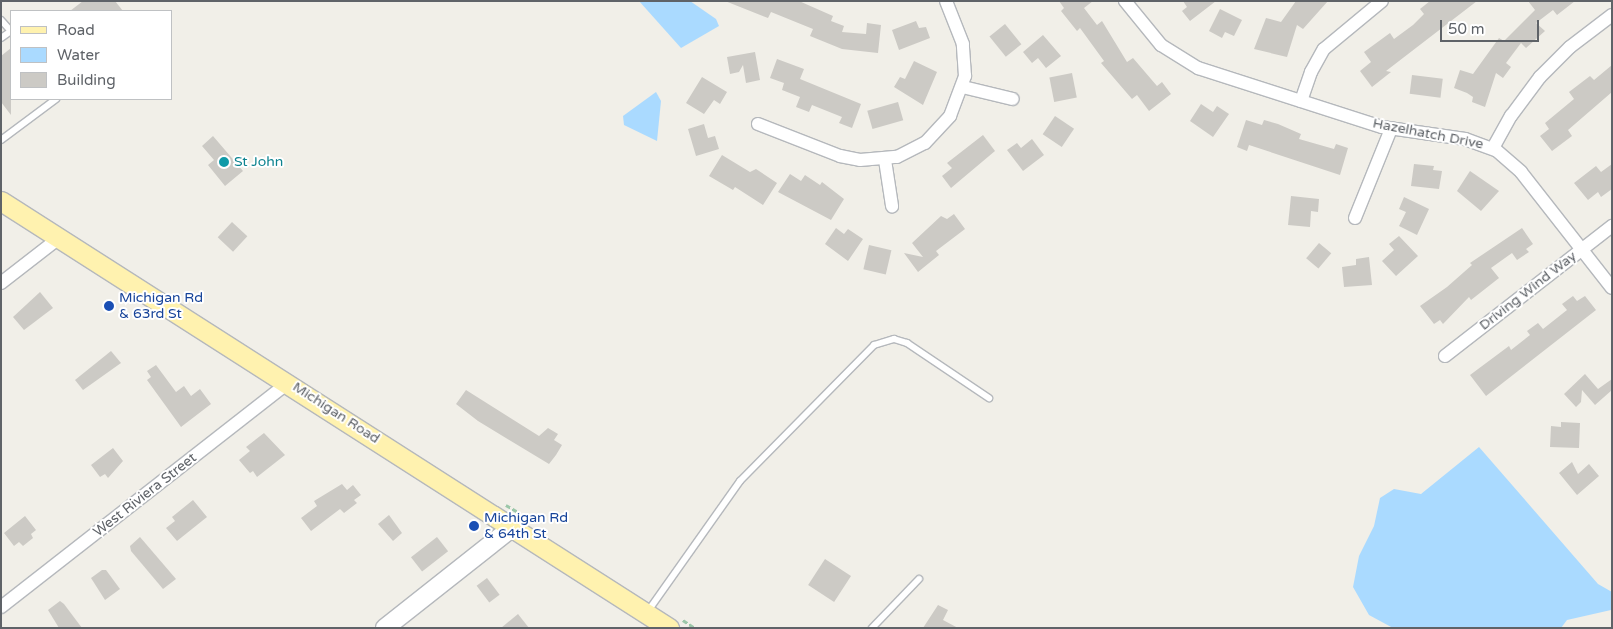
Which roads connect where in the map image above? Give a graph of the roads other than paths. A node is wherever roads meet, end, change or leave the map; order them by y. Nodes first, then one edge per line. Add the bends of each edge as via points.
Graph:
1 (946, 1) edge
2 (1125, 1) edge
3 (1382, 1) edge
4 (1612, 15) edge
5 (1, 20) edge
6 (10, 30) edge
7 (963, 87) junction
8 (1013, 99) dead end
9 (55, 100) edge
10 (1301, 101) junction
11 (758, 124) dead end
12 (1391, 129) junction
13 (1, 140) edge
14 (1493, 148) junction
15 (885, 160) junction
16 (1, 201) edge
17 (892, 206) dead end
18 (1355, 218) dead end
19 (1612, 226) edge
20 (59, 238) junction
21 (1582, 249) junction
22 (1, 283) edge
23 (1612, 288) edge
24 (1445, 356) dead end
25 (288, 383) junction
26 (989, 398) dead end
27 (513, 527) junction
28 (919, 579) dead end
29 (1, 607) edge
30 (647, 613) junction
31 (385, 628) edge
32 (669, 628) edge
33 (872, 628) edge

1 - 7 street via 963,44 966,65
2 - 10 street, Hazelhatch Drive via 1157,41 1178,58 1206,71
3 - 10 street via 1324,49 1311,72
4 - 14 street via 1570,47 1540,77 1511,116
5 - 6 lane
7 - 8 street
7 - 15 street via 957,105 935,135 903,155
9 - 13 lane
10 - 12 street, Hazelhatch Drive
11 - 15 street via 845,158
12 - 14 street, Hazelhatch Drive via 1465,139
12 - 18 street
14 - 21 street, Hazelhatch Drive via 1516,166
15 - 17 street
16 - 20 main road, Michigan Road
19 - 21 street, Driving Wind Way
20 - 22 street
20 - 25 main road, Michigan Road
21 - 23 street, Hazelhatch Drive
21 - 24 street, Driving Wind Way
25 - 27 main road, Michigan Road
25 - 29 street, West Riviera Street
26 - 30 lane via 907,343 894,339 874,345 740,481
27 - 30 main road, Michigan Road
27 - 31 street
28 - 33 lane
30 - 32 main road, Michigan Road

